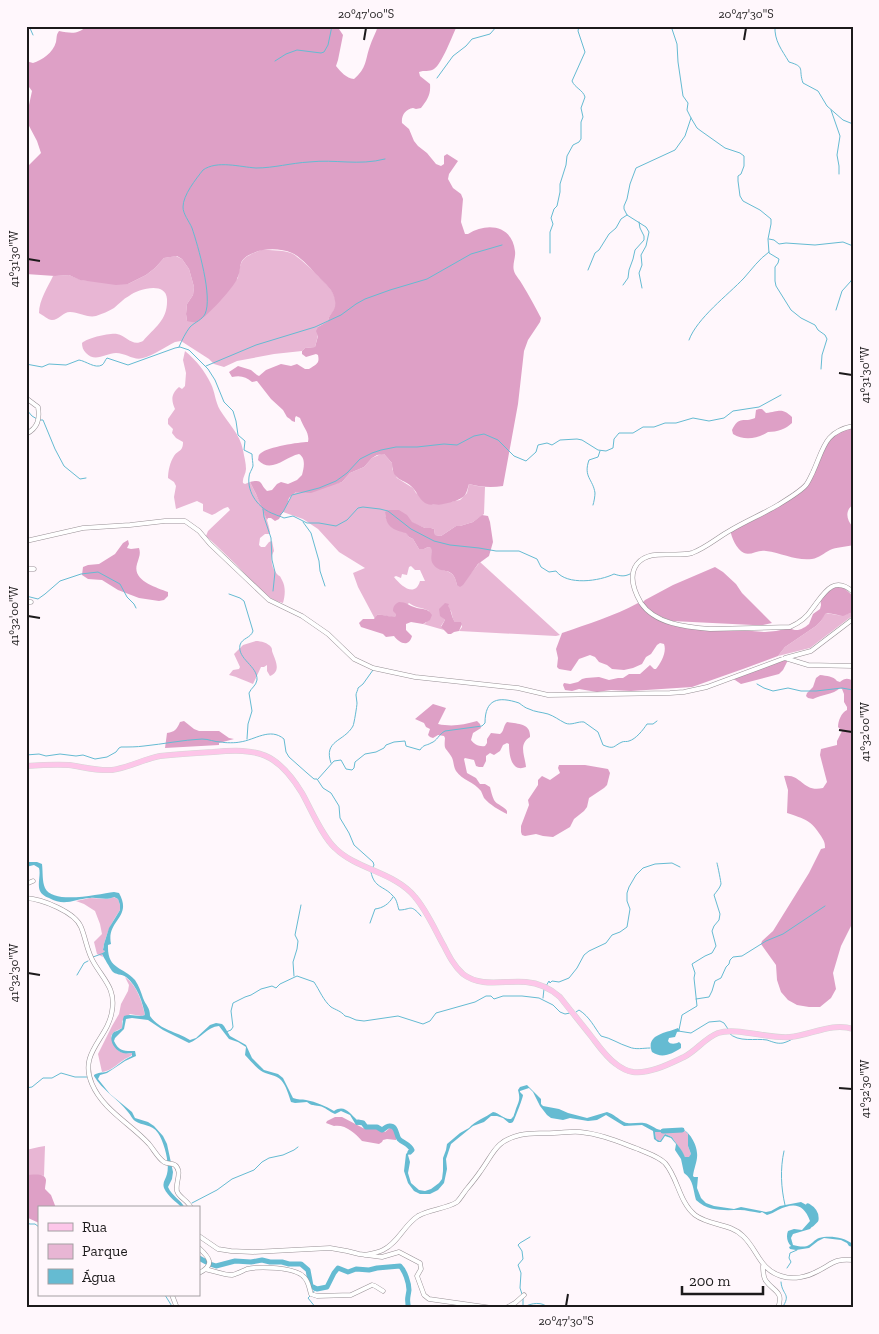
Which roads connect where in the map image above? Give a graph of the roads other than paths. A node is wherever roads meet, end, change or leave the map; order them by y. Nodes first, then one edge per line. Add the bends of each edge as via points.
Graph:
1 (26, 398) edge
2 (853, 426) edge
3 (26, 434) edge
4 (26, 541) edge
5 (26, 569) edge
6 (34, 569) dead end
7 (853, 592) edge
8 (853, 619) edge
9 (785, 658) junction
10 (853, 666) edge
11 (26, 766) edge
12 (33, 882) dead end
13 (26, 884) edge
14 (26, 898) edge
15 (853, 1030) edge
16 (190, 1206) edge
17 (200, 1237) edge
18 (200, 1249) edge
19 (364, 1255) junction
20 (853, 1260) edge
21 (207, 1265) junction
22 (763, 1266) junction
23 (200, 1272) edge
24 (383, 1291) dead end
25 (524, 1295) dead end
26 (172, 1296) edge
27 (177, 1308) edge
28 (492, 1308) edge
29 (506, 1308) edge
30 (778, 1308) edge

1 - 3 street via 38,407 39,417 36,426
2 - 7 street via 832,434 807,483 799,491 692,553 645,558 637,565 632,582 641,602 653,615 672,623 710,629 790,627 800,622 830,588 845,586
4 - 9 street via 83,528 185,522 199,531 264,596 321,629 354,659 373,668 416,677 518,688 548,695 670,693 707,687
5 - 6 street
8 - 9 street via 814,649
9 - 10 street via 808,665
11 - 15 main road via 69,765 112,770 160,756 236,750 266,756 292,777 335,848 412,893 463,974 482,982 527,982 550,990 560,997 611,1060 626,1070 643,1072 675,1062 719,1033 787,1037 836,1027
12 - 13 street
14 - 16 street via 66,912 81,927 90,957 108,984 113,999 108,1024 88,1063 92,1086 111,1110 161,1159 176,1166 177,1192
17 - 19 street via 224,1250 253,1252 326,1248
18 - 21 street via 208,1257
19 - 22 street via 383,1250 416,1217 456,1202 505,1140 537,1132 580,1132 602,1136 661,1160 692,1212 706,1221 737,1231
19 - 28 street via 384,1257 399,1252 419,1261 422,1267 417,1276 424,1295 429,1299
20 - 22 street via 833,1262 819,1271 796,1278 781,1276
21 - 23 street
21 - 24 street via 231,1275 260,1268 299,1272 307,1280 311,1294 316,1296 351,1295 374,1285
22 - 30 street via 766,1281 780,1296
25 - 29 street
26 - 27 street

